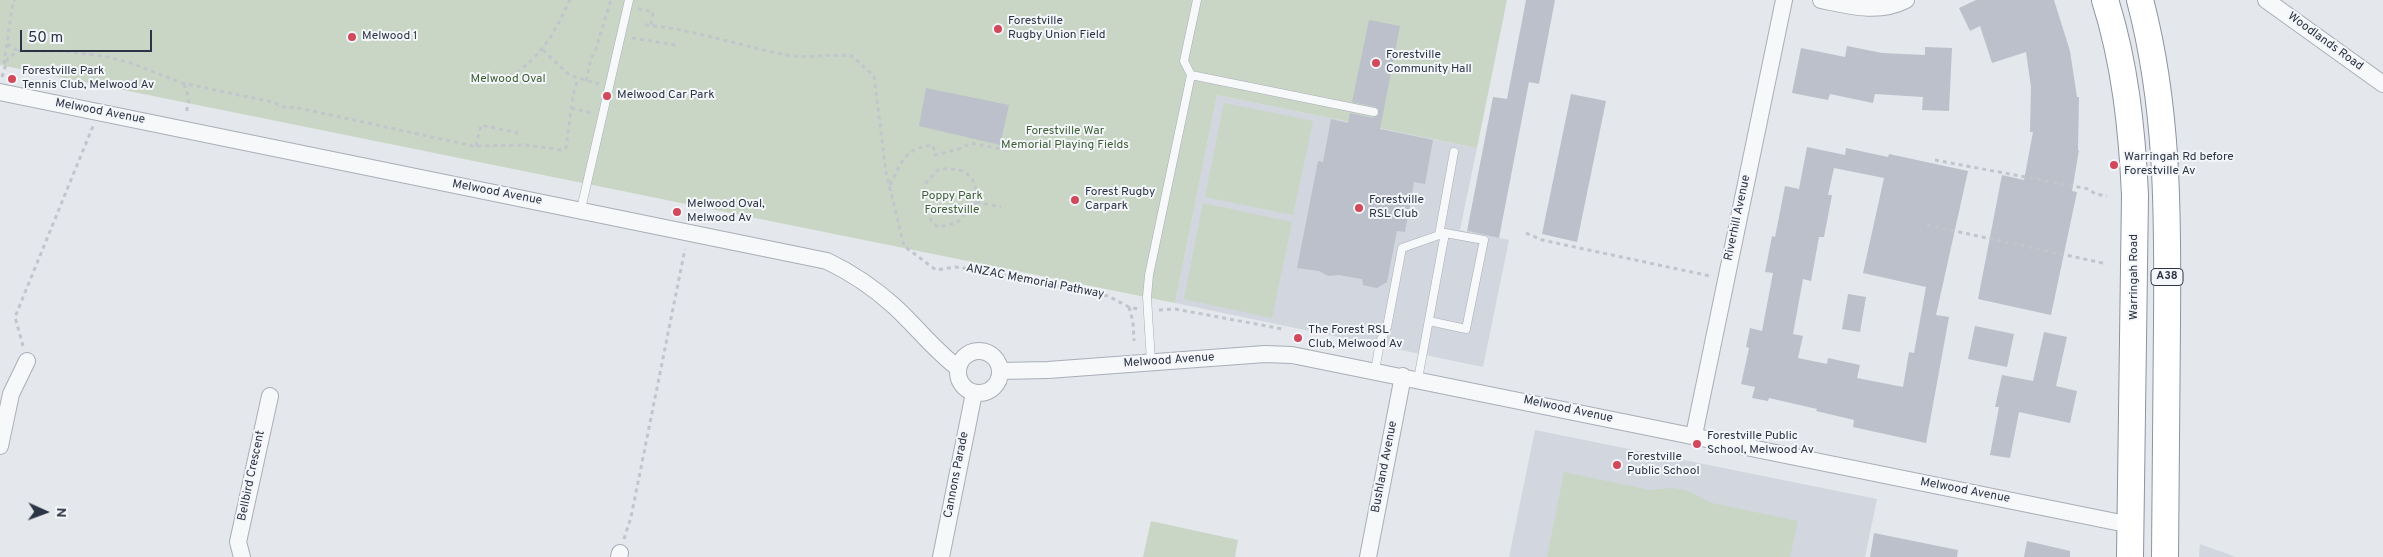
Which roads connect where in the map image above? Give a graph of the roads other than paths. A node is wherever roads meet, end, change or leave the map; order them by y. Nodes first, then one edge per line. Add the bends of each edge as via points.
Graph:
1 (629, 0) edge
2 (1197, 0) edge
3 (1784, 0) edge
4 (1821, 0) edge
5 (1906, 0) edge
6 (2105, 0) edge
7 (2140, 0) edge
8 (2266, 0) edge
9 (1191, 75) junction
10 (2383, 84) edge
11 (1, 86) edge
12 (1374, 112) dead end
13 (1454, 152) dead end
14 (581, 209) junction
15 (1442, 234) junction
16 (1429, 321) junction
17 (27, 361) road end
18 (1151, 362) junction
19 (958, 368) junction
20 (1375, 371) junction
21 (1000, 372) junction
22 (1410, 378) junction
23 (974, 393) junction
24 (270, 396) dead end
25 (1694, 435) junction
26 (0, 446) edge
27 (2131, 525) junction
28 (242, 557) edge
29 (940, 557) edge
30 (1368, 557) edge
31 (2130, 557) edge
32 (2165, 557) edge

1 - 14 lane
2 - 9 lane via 1184,61
3 - 25 street, Riverhill Avenue
4 - 5 street via 1869,8 1886,7
6 - 27 highway, Warringah Road / A38 via 2125,82 2135,195
7 - 32 highway, A38 via 2160,93 2165,147 2168,219
8 - 10 street, Woodlands Road
9 - 12 lane
9 - 18 lane via 1150,275
11 - 14 street, Melwood Avenue via 183,129
13 - 15 lane
14 - 19 street, Melwood Avenue via 827,261 854,274 894,306
15 - 16 lane
15 - 16 lane via 1484,240 1466,328
15 - 20 lane via 1402,248
16 - 22 lane
17 - 26 street via 11,394
18 - 20 street, Melwood Avenue via 1278,353
18 - 21 street, Melwood Avenue
19 - 21 street via 965,356 977,351 990,355 999,365
19 - 23 street via 963,387
20 - 22 street, Melwood Avenue
21 - 23 street via 992,389
22 - 25 street, Melwood Avenue
22 - 30 street, Bushland Avenue
23 - 29 street, Cannons Parade
24 - 28 street, Bellbird Crescent via 238,542
25 - 27 street, Melwood Avenue
27 - 31 highway, Warringah Road / A38

